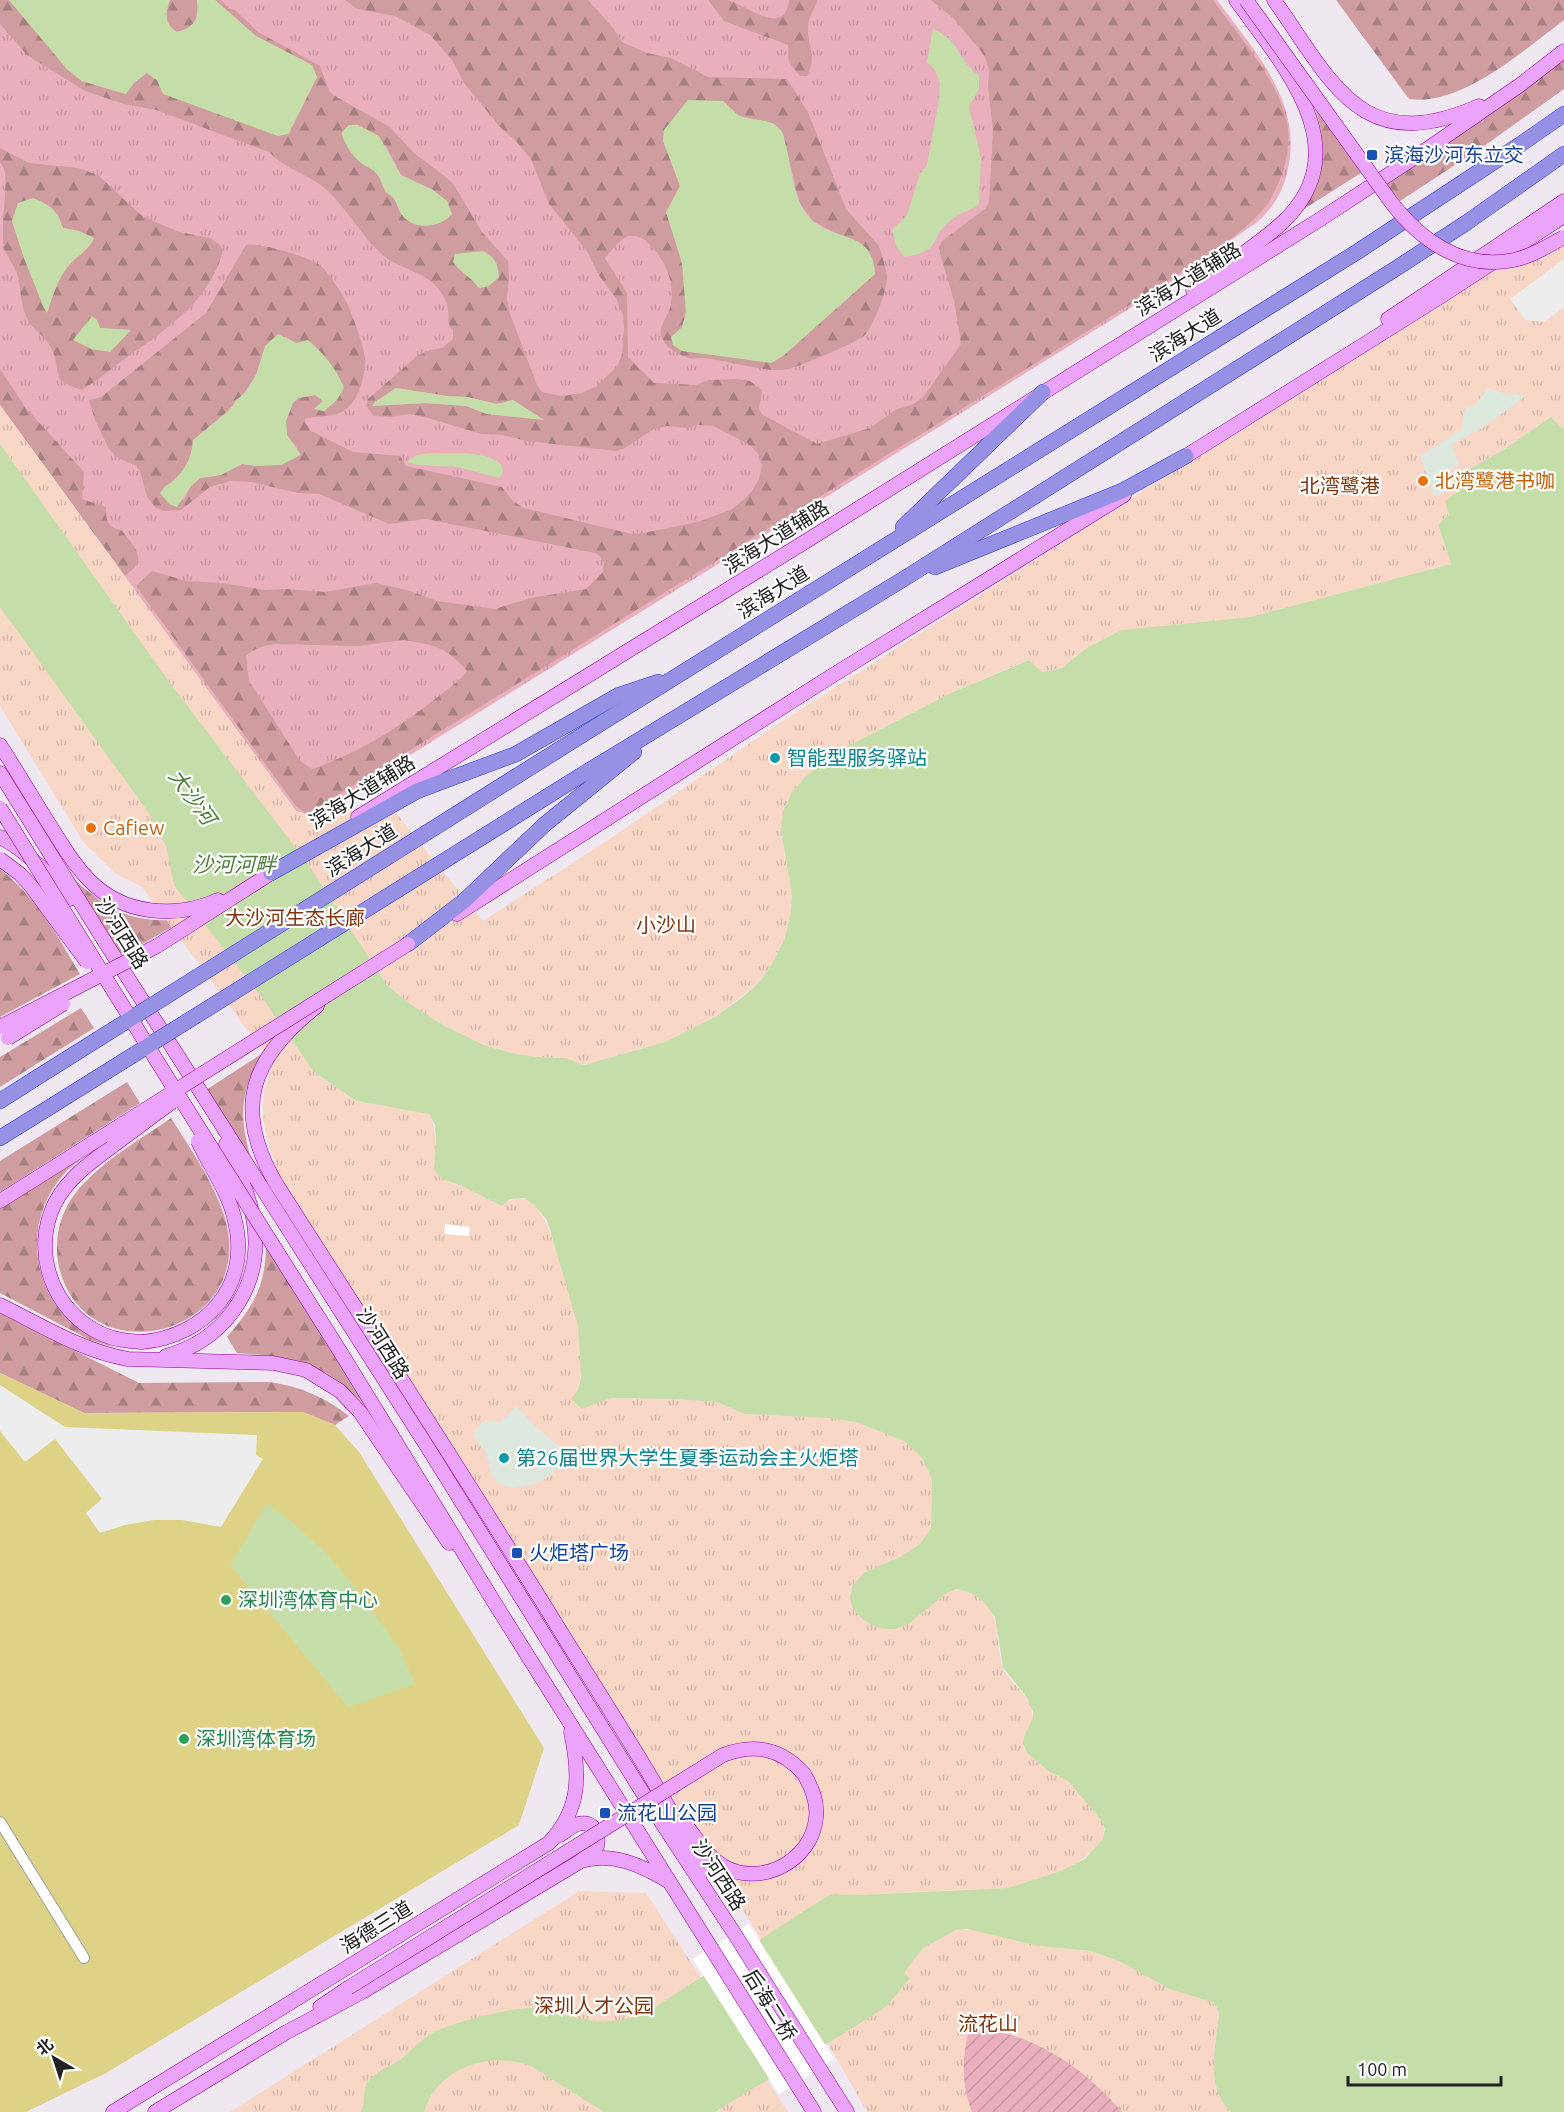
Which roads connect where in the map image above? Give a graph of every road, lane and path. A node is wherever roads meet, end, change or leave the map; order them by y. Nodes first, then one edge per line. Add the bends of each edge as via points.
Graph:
1 (1236, 0) edge
2 (1246, 0) edge
3 (1274, 0) edge
4 (1564, 51) edge
5 (1520, 85) junction
6 (1564, 114) edge
7 (1564, 154) edge
8 (1564, 201) edge
9 (1564, 216) edge
10 (1564, 237) edge
11 (1156, 322) junction
12 (1322, 370) junction
13 (1043, 392) junction
14 (1186, 456) junction
15 (875, 553) junction
16 (902, 580) junction
17 (691, 668) junction
18 (0, 745) edge
19 (0, 773) edge
20 (584, 783) junction
21 (0, 808) edge
22 (0, 837) edge
23 (0, 859) edge
24 (271, 873) junction
25 (105, 942) junction
26 (408, 944) junction
27 (343, 986) junction
28 (126, 1010) junction
29 (3, 1036) edge
30 (220, 1063) junction
31 (198, 1087) junction
32 (175, 1090) junction
33 (0, 1101) edge
34 (0, 1138) edge
35 (0, 1202) edge
36 (0, 1305) edge
37 (149, 1359) junction
38 (428, 1448) junction
39 (505, 1540) junction
40 (494, 1602) junction
41 (569, 1721) junction
42 (662, 1795) junction
43 (0, 1822) edge
44 (549, 1843) junction
45 (567, 1869) junction
46 (670, 1882) junction
47 (734, 1933) junction
48 (710, 1948) joint
49 (84, 1958) dead end
50 (309, 1991) junction
51 (319, 2007) junction
52 (285, 2034) junction
53 (113, 2112) edge
54 (155, 2112) edge
55 (814, 2112) edge
56 (847, 2112) edge

1 - 11 main road via 1302,98 1314,129 1314,166 1305,193 1286,219
2 - 10 main road, bridge via 1391,202 1414,230 1430,242 1462,256 1498,262 1534,253
3 - 5 main road via 1342,93 1368,114 1385,120 1407,124 1457,116
4 - 5 main road, 滨海大道辅路
5 - 11 main road, 滨海大道辅路 via 1420,154
6 - 15 highway, 滨海大道 via 1357,252
7 - 16 highway via 1392,271
8 - 12 main road via 1426,292
9 - 12 main road
11 - 13 main road, 滨海大道辅路
12 - 14 main road
13 - 15 highway
13 - 24 main road, 滨海大道辅路
14 - 16 highway via 1100,501
14 - 26 main road
15 - 17 highway, 滨海大道
16 - 20 highway via 687,709
17 - 24 highway via 619,695 511,757 417,791
17 - 33 highway, 滨海大道, bridge
18 - 24 main road via 82,872 120,902 168,912 189,910
19 - 25 main road, 沙河西路
20 - 26 highway via 464,901
20 - 34 highway, bridge
21 - 28 main road, 沙河西路, bridge
22 - 25 main road via 38,863
23 - 28 main road, bridge via 31,886
24 - 29 main road, 滨海大道辅路, bridge
25 - 31 main road, 沙河西路
26 - 27 main road, bridge
27 - 30 main road, bridge
27 - 39 main road, bridge via 275,1047 259,1075 252,1107 253,1130 265,1164
28 - 32 main road, 沙河西路, bridge
30 - 32 main road, bridge via 159,1113 78,1173 60,1195 49,1218 45,1235 48,1271 64,1304 89,1327 125,1341 159,1341 192,1328 216,1308 236,1269 238,1234 230,1203 205,1155
30 - 35 main road, bridge
31 - 37 main road via 234,1161 250,1207 255,1260 241,1300 229,1318 197,1344
31 - 38 main road, 沙河西路
32 - 40 main road, 沙河西路, bridge
36 - 37 main road via 90,1349 128,1359
37 - 40 main road via 273,1363 306,1370 340,1391 360,1412 435,1525
38 - 39 main road
38 - 47 main road, 沙河西路
39 - 42 main road
40 - 41 main road, 沙河西路
41 - 44 main road, 海德三道 via 577,1767 576,1793 563,1826
41 - 46 main road, 沙河西路
42 - 47 main road
42 - 51 main road, bridge via 717,1862 750,1874 770,1872 789,1863 811,1836 816,1816 814,1794 804,1774 788,1759 772,1751 751,1749 723,1755
43 - 49 street
44 - 45 main road via 579,1824 597,1831 595,1850
44 - 50 main road, 海德三道
45 - 46 main road via 592,1858 613,1858 641,1866
45 - 52 main road via 363,1992
46 - 48 main road, 沙河西路
47 - 56 main road, 后海二桥
48 - 55 main road, 后海二桥
50 - 51 main road
50 - 53 main road, 海德三道
51 - 52 main road
52 - 54 main road

